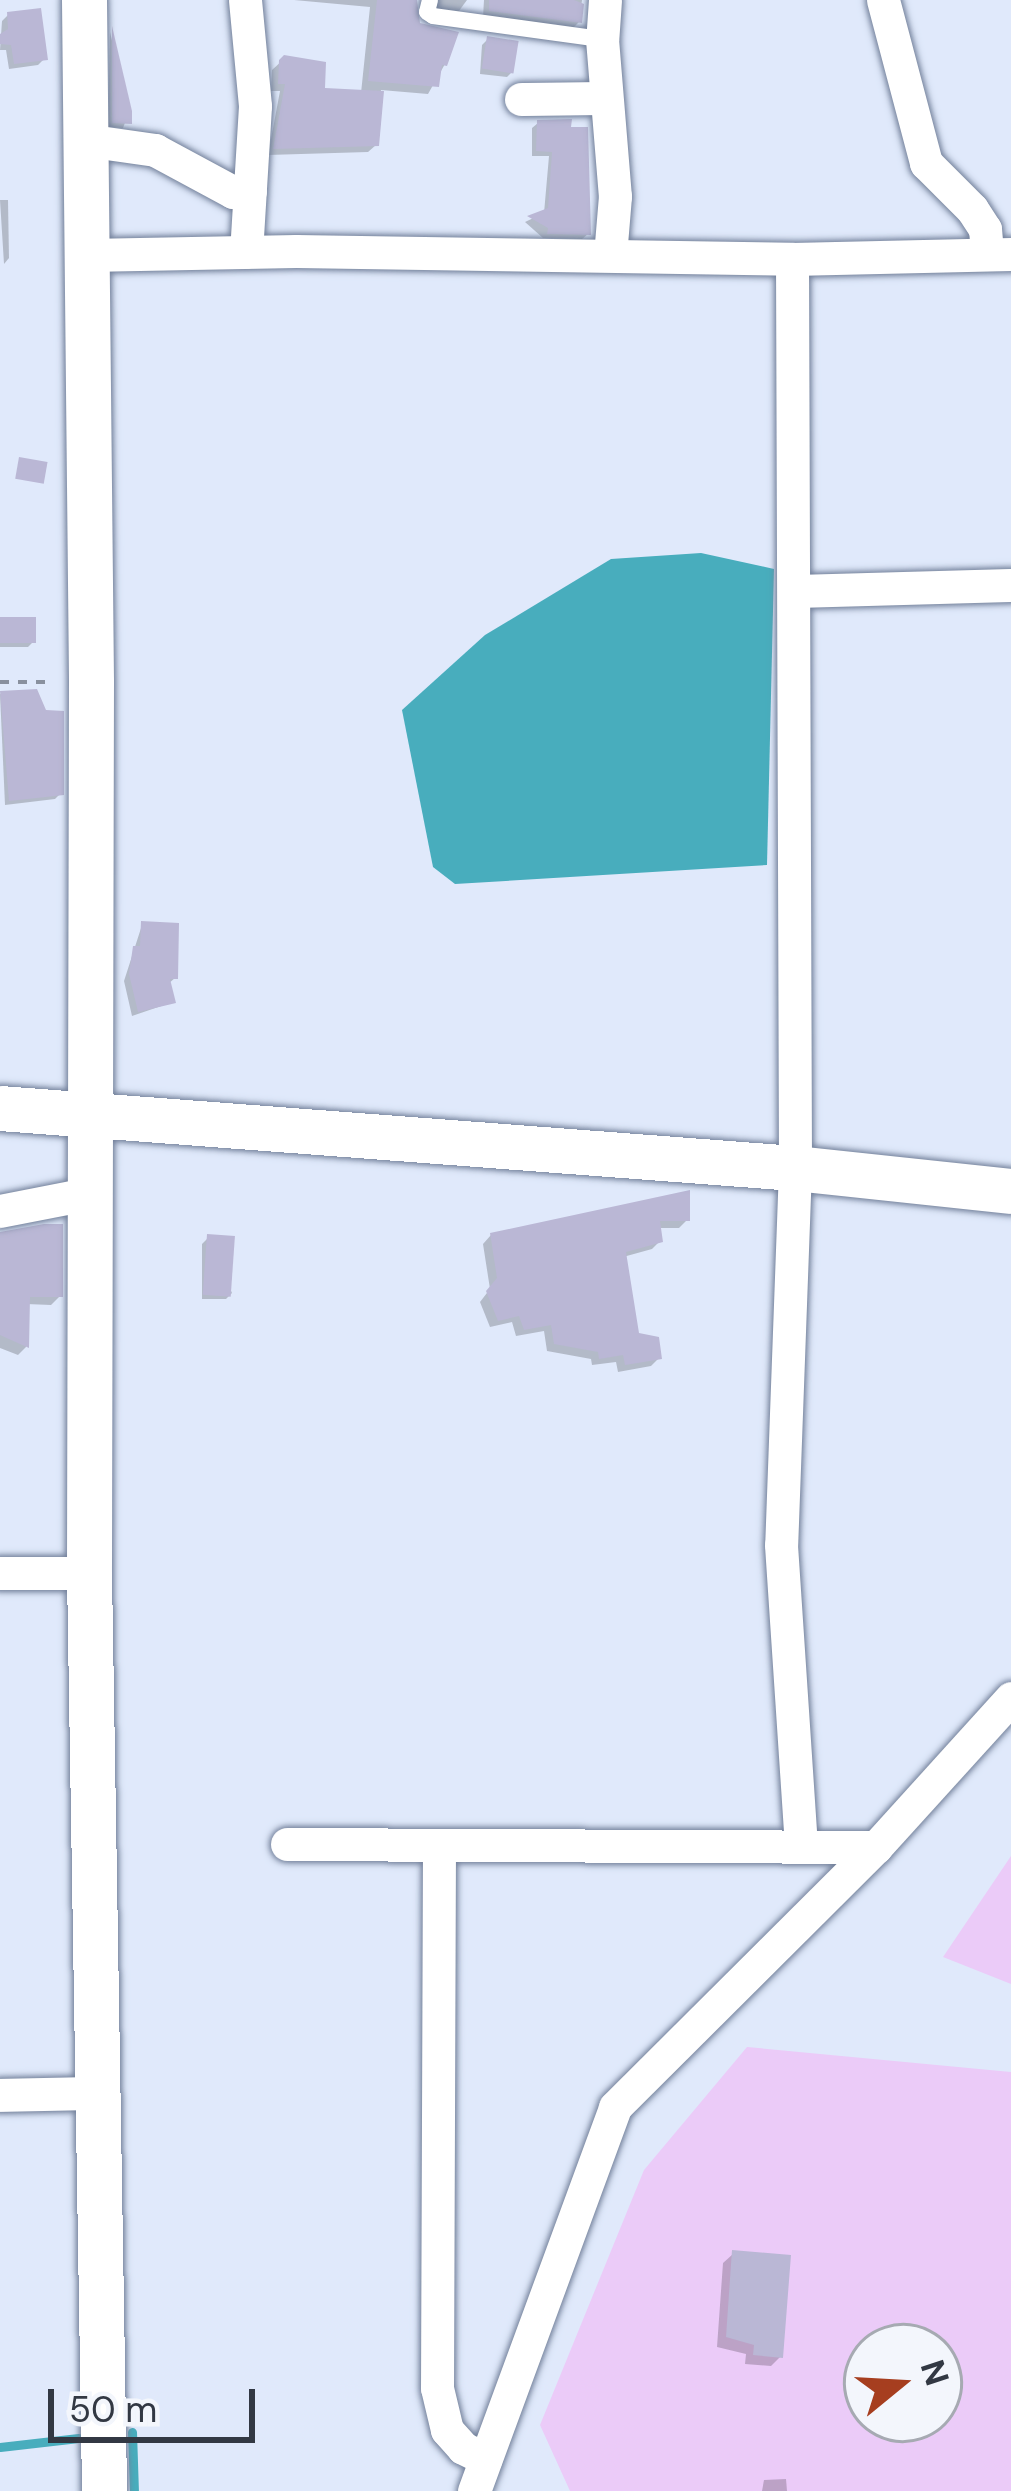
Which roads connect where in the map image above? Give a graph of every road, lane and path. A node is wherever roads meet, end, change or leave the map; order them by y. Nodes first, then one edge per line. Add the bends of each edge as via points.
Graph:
1 (84, 0) edge
2 (245, 0) edge
3 (430, 0) edge
4 (605, 0) edge
5 (883, 0) edge
6 (602, 39) junction
7 (605, 98) junction
8 (521, 99) dead end
9 (85, 140) junction
10 (250, 191) junction
11 (246, 252) junction
12 (999, 254) edge
13 (87, 255) junction
14 (610, 255) junction
15 (792, 260) junction
16 (1011, 585) edge
17 (795, 591) junction
18 (0, 682) edge
19 (91, 682) junction
20 (0, 1108) edge
21 (91, 1114) junction
22 (795, 1168) junction
23 (1011, 1191) edge
24 (92, 1193) junction
25 (0, 1211) edge
26 (0, 1573) edge
27 (89, 1574) junction
28 (1011, 1698) edge
29 (287, 1844) dead end
30 (439, 1845) junction
31 (801, 1846) junction
32 (876, 1847) junction
33 (99, 2093) junction
34 (0, 2095) edge
35 (480, 2475) edge
36 (104, 2491) edge

1 - 9 street
2 - 10 street via 255,106
3 - 6 lane via 433,16
4 - 6 street
5 - 12 street via 926,163 972,209
6 - 7 street
7 - 8 street
7 - 14 street via 615,196
9 - 10 street via 154,150 232,192
9 - 13 street
10 - 11 street
11 - 13 street
11 - 14 street
12 - 15 street
13 - 19 street
14 - 15 street
15 - 17 street
16 - 17 street
17 - 22 street
18 - 19 path
19 - 21 street
20 - 21 street
21 - 22 street
21 - 24 street
22 - 23 street
22 - 31 street via 781,1545
24 - 25 street
24 - 27 street
26 - 27 street
27 - 33 street
28 - 32 street
29 - 30 street
30 - 31 street
30 - 35 street via 437,2388 447,2430
31 - 32 street
32 - 35 street via 615,2107
33 - 34 street
33 - 36 street

